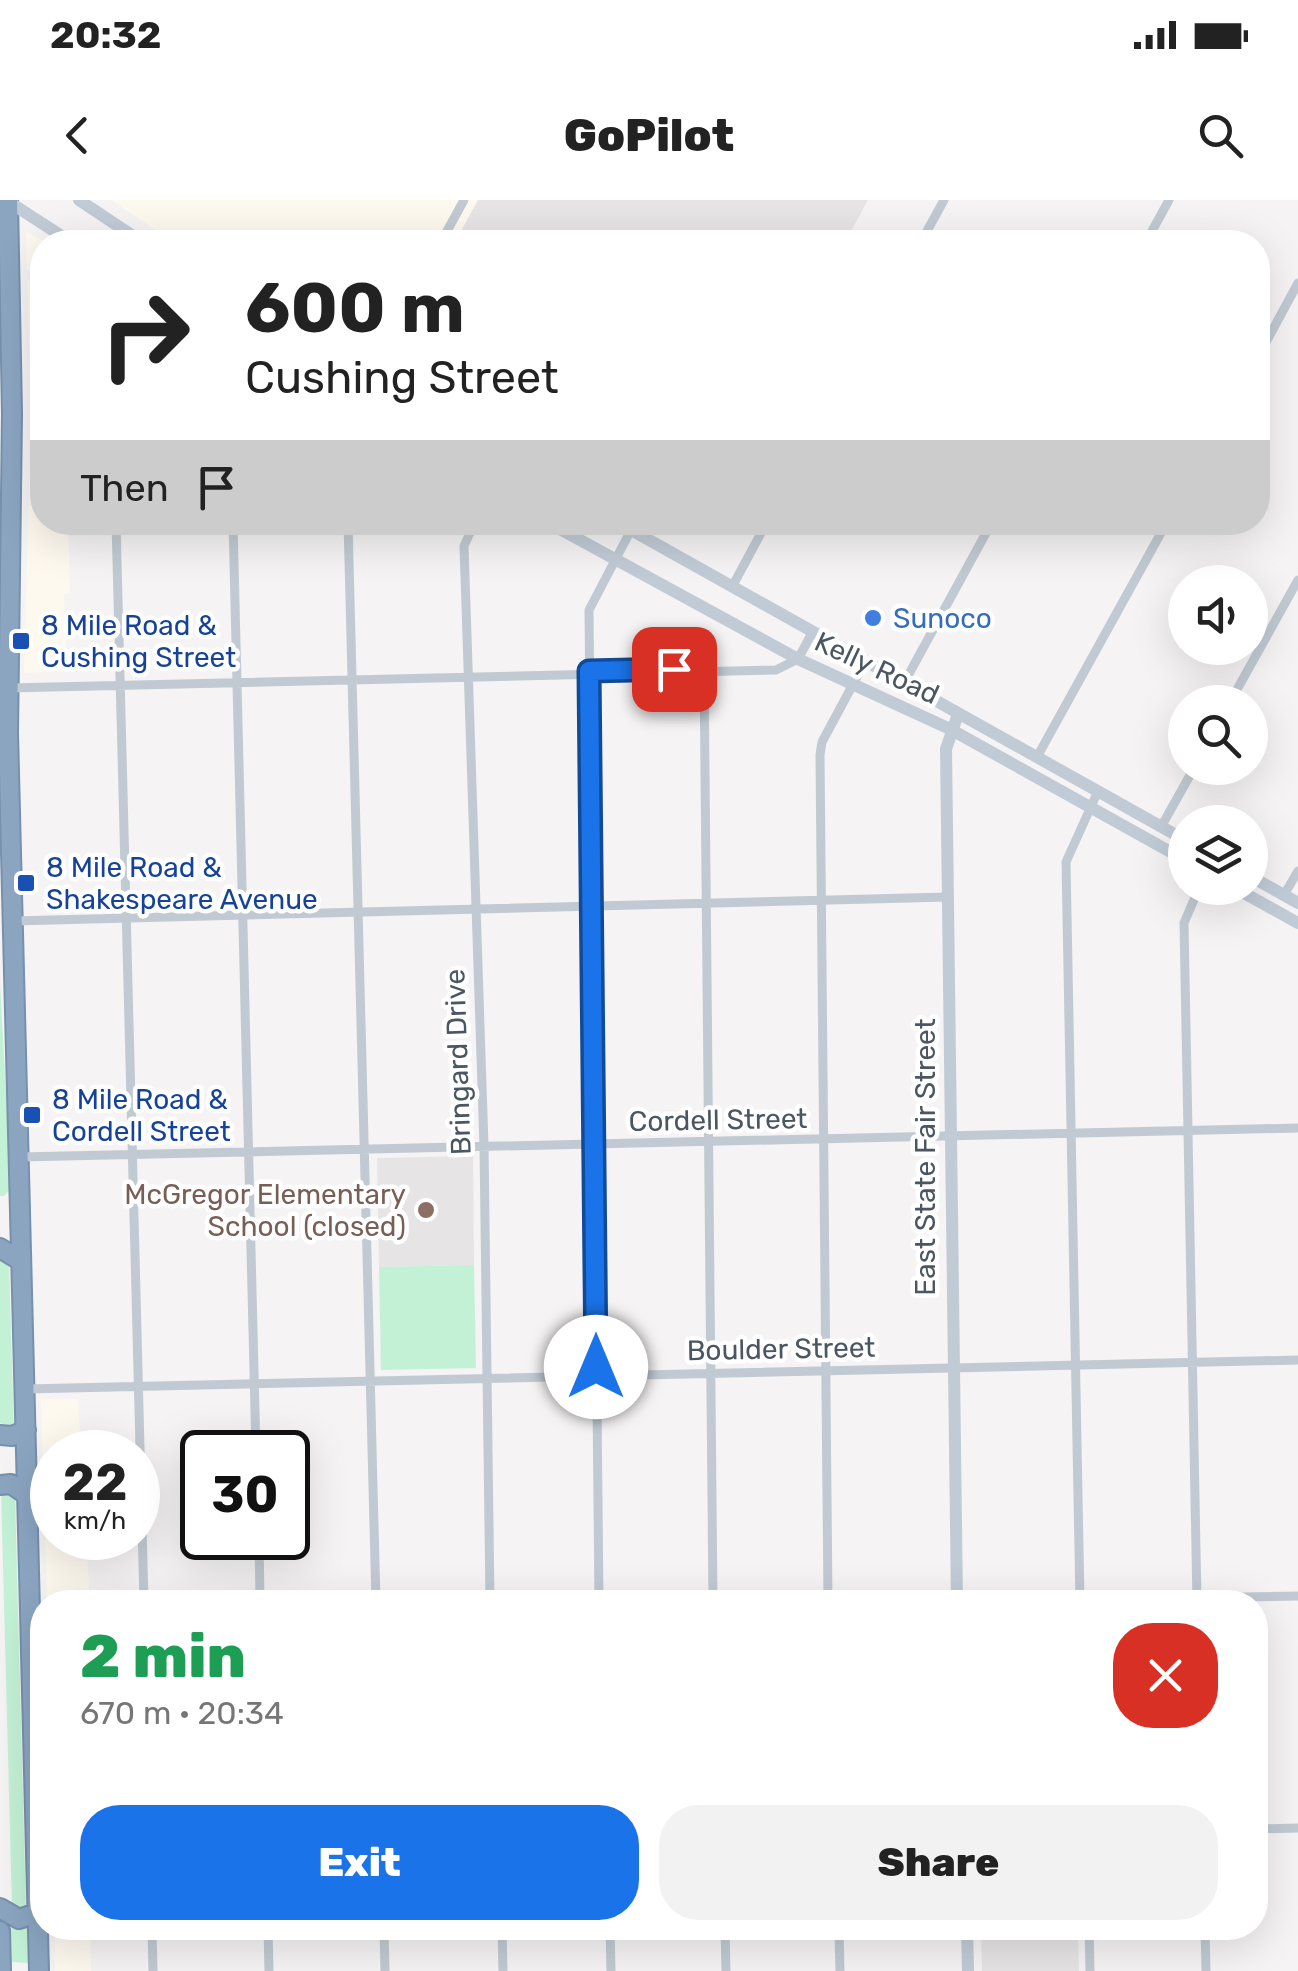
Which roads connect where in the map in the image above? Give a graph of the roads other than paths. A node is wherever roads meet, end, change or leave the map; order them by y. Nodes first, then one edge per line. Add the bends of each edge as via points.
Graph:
1 (8, 200) edge
2 (79, 200) edge
3 (464, 200) edge
4 (944, 200) edge
5 (1169, 200) edge
6 (53, 230) edge
7 (124, 230) edge
8 (447, 230) edge
9 (928, 230) edge
10 (1153, 230) edge
11 (5, 283) edge
12 (1298, 283) edge
13 (1270, 335) edge
14 (6, 441) edge
15 (116, 535) edge
16 (233, 535) edge
17 (348, 535) edge
18 (469, 535) edge
19 (570, 535) edge
20 (628, 535) edge
21 (640, 535) edge
22 (761, 535) edge
23 (985, 535) edge
24 (1159, 535) edge
25 (614, 560) junction
26 (1298, 580) edge
27 (732, 587) junction
28 (4, 599) edge
29 (812, 633) junction
30 (4, 659) edge
31 (798, 659) junction
32 (865, 662) junction
33 (704, 668) junction
34 (589, 671) junction
35 (468, 674) junction
36 (352, 678) junction
37 (237, 681) junction
38 (852, 684) junction
39 (904, 684) junction
40 (121, 685) junction
41 (1239, 685) edge
42 (8, 688) junction
43 (958, 714) junction
44 (950, 729) junction
45 (1036, 757) junction
46 (1185, 785) edge
47 (1098, 792) junction
48 (1090, 807) junction
49 (1162, 827) junction
50 (1168, 830) edge
51 (1168, 851) edge
52 (6, 863) edge
53 (1298, 870) edge
54 (1268, 886) edge
55 (1284, 895) junction
56 (948, 897) junction
57 (821, 899) junction
58 (707, 902) junction
59 (1298, 903) edge
60 (592, 904) junction
61 (1192, 905) edge
62 (1265, 905) edge
63 (475, 908) junction
64 (359, 911) junction
65 (244, 915) junction
66 (128, 918) junction
67 (13, 922) junction
68 (1298, 923) edge
69 (7, 981) edge
70 (1298, 1128) edge
71 (1187, 1131) junction
72 (1072, 1133) junction
73 (950, 1136) junction
74 (824, 1140) junction
75 (709, 1143) junction
76 (595, 1144) junction
77 (484, 1146) junction
78 (365, 1148) junction
79 (249, 1151) junction
80 (133, 1154) junction
81 (19, 1157) junction
82 (20, 1194) junction
83 (0, 1202) edge
84 (0, 1248) edge
85 (22, 1261) junction
86 (1298, 1360) edge
87 (1192, 1362) junction
88 (1076, 1365) junction
89 (952, 1368) junction
90 (825, 1371) junction
91 (710, 1374) junction
92 (596, 1376) junction
93 (485, 1379) junction
94 (370, 1384) junction
95 (255, 1385) junction
96 (139, 1388) junction
97 (25, 1389) junction
98 (26, 1430) junction
99 (256, 1430) edge
100 (0, 1434) edge
101 (0, 1484) edge
102 (28, 1495) junction
103 (259, 1560) edge
104 (34, 1590) edge
105 (144, 1590) edge
106 (260, 1590) edge
107 (376, 1590) edge
108 (490, 1590) edge
109 (599, 1590) edge
110 (714, 1590) edge
111 (828, 1590) edge
112 (957, 1590) edge
113 (1080, 1590) edge
114 (1197, 1590) edge
115 (1298, 1596) edge
116 (1268, 1597) edge
117 (1298, 1828) edge
118 (1268, 1829) edge
119 (0, 1908) edge
120 (30, 1915) edge
121 (0, 1932) edge
122 (38, 1940) edge
123 (152, 1940) edge
124 (268, 1940) edge
125 (384, 1940) edge
126 (503, 1940) edge
127 (611, 1940) edge
128 (725, 1940) edge
129 (839, 1940) edge
130 (967, 1940) edge
131 (1089, 1940) edge
132 (1205, 1940) edge
133 (3, 1971) edge
134 (31, 1971) edge
135 (39, 1971) edge
136 (153, 1971) edge
137 (269, 1971) edge
138 (385, 1971) edge
139 (504, 1971) edge
140 (612, 1971) edge
141 (726, 1971) edge
142 (840, 1971) edge
143 (968, 1971) edge
144 (1090, 1971) edge
145 (1206, 1971) edge

1 - 6 street
1 - 11 highway
2 - 7 street
3 - 8 street
4 - 9 street
5 - 10 street
11 - 14 highway
12 - 13 street
14 - 28 highway
15 - 40 street
16 - 37 street
17 - 36 street
18 - 35 street, Bringard Drive
19 - 25 street, Kelly Road
20 - 25 street
21 - 27 street, Kelly Road
22 - 27 street
23 - 39 street
24 - 45 street
25 - 31 street, Kelly Road
25 - 34 street via 589,606
26 - 41 street
27 - 29 street, Kelly Road
28 - 30 highway
29 - 31 street
29 - 32 street, Kelly Road
30 - 42 highway
31 - 33 street via 776,670
31 - 38 street, Kelly Road
32 - 38 street
32 - 39 street, Kelly Road
33 - 34 street
33 - 58 street
34 - 35 street
34 - 60 street
35 - 36 street
35 - 63 street, Bringard Drive
36 - 37 street
36 - 64 street
37 - 40 street
37 - 65 street
38 - 44 street, Kelly Road
38 - 57 street via 820,750
39 - 43 street, Kelly Road
40 - 42 street
40 - 66 street
42 - 52 highway
43 - 44 street, East State Fair Street
43 - 45 street, Kelly Road
44 - 48 street, Kelly Road
44 - 56 street, East State Fair Street
45 - 47 street, Kelly Road
46 - 49 street
47 - 48 street
47 - 49 street, Kelly Road
48 - 51 street, Kelly Road
48 - 72 street via 1066,857
49 - 50 street, Kelly Road
52 - 67 highway
53 - 55 street
54 - 55 street
55 - 59 street
56 - 57 street
56 - 73 street, East State Fair Street
57 - 58 street
57 - 74 street
58 - 60 street
58 - 75 street
60 - 63 street
60 - 76 street
61 - 71 street via 1184,923
62 - 68 street
63 - 64 street
63 - 77 street, Bringard Drive
64 - 65 street
64 - 78 street
65 - 66 street
65 - 79 street
66 - 67 street
66 - 80 street
67 - 69 highway
69 - 81 highway
70 - 71 street, Cordell Street
71 - 72 street, Cordell Street
71 - 87 street
72 - 73 street, Cordell Street
72 - 88 street
73 - 74 street, Cordell Street
73 - 89 street, East State Fair Street
74 - 75 street, Cordell Street
74 - 90 street
75 - 76 street, Cordell Street
75 - 91 street
76 - 77 street, Cordell Street
76 - 92 street
77 - 78 street, Cordell Street
77 - 93 street, Bringard Drive
78 - 79 street, Cordell Street
78 - 94 street
79 - 80 street, Cordell Street
79 - 95 street
80 - 81 street, Cordell Street
80 - 96 street
81 - 82 highway
82 - 83 highway
82 - 85 highway
84 - 85 highway
85 - 97 highway
86 - 87 street, Boulder Street
87 - 88 street, Boulder Street
87 - 114 street
88 - 89 street, Boulder Street
88 - 113 street
89 - 90 street, Boulder Street
89 - 112 street, East State Fair Street
90 - 91 street, Boulder Street
90 - 111 street
91 - 92 street, Boulder Street
91 - 110 street
92 - 93 street, Boulder Street
92 - 109 street
93 - 94 street, Boulder Street
93 - 108 street, Bringard Drive
94 - 95 street, Boulder Street
94 - 107 street
95 - 96 street, Boulder Street
95 - 99 street
96 - 97 street, Boulder Street
96 - 105 street
97 - 98 highway
98 - 100 highway
98 - 102 highway
101 - 102 highway
102 - 104 highway
103 - 106 street
115 - 116 street
117 - 118 street
119 - 120 highway via 19,1919
121 - 133 highway
122 - 135 highway
123 - 136 street
124 - 137 street
125 - 138 street
126 - 139 street
127 - 140 street
128 - 141 street
129 - 142 street
130 - 143 street
131 - 144 street
132 - 145 street
133 - 134 highway

